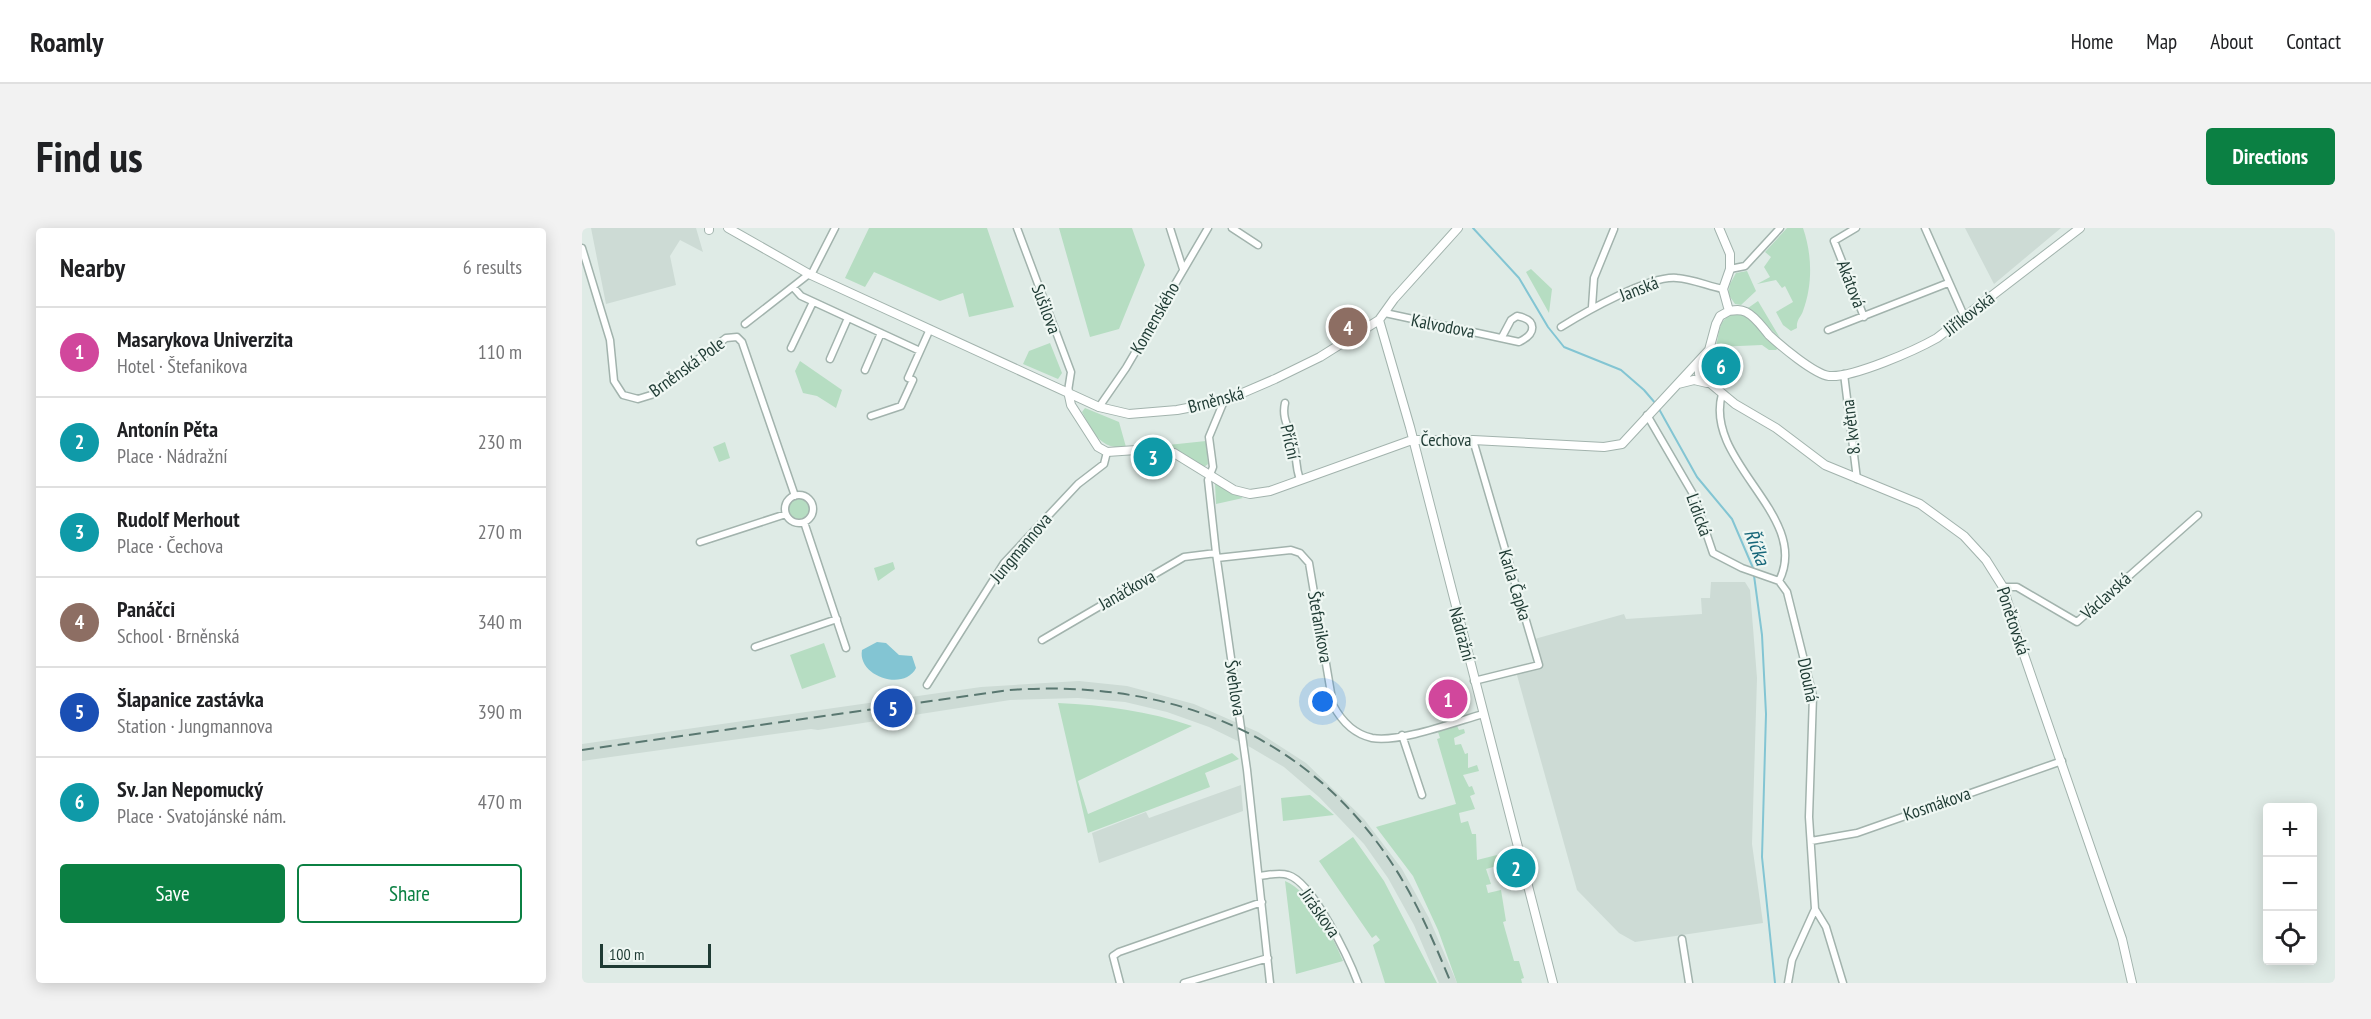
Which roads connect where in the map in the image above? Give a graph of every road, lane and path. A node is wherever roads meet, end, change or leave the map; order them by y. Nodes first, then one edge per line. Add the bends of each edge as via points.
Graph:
1 (728, 228) edge
2 (835, 228) edge
3 (1017, 228) edge
4 (1170, 228) edge
5 (1208, 228) edge
6 (1232, 228) edge
7 (1458, 228) edge
8 (1719, 228) edge
9 (1780, 228) edge
10 (1856, 228) edge
11 (1925, 228) edge
12 (2080, 228) edge
13 (1614, 229) edge
14 (1258, 245) dead end
15 (582, 248) edge
16 (1183, 269) junction
17 (1730, 269) junction
18 (810, 275) junction
19 (1948, 283) junction
20 (793, 287) junction
21 (1723, 289) junction
22 (813, 302) junction
23 (1592, 308) junction
24 (1728, 310) junction
25 (1382, 317) junction
26 (1864, 317) junction
27 (848, 318) junction
28 (1965, 318) junction
29 (745, 324) dead end
30 (1561, 327) dead end
31 (930, 329) junction
32 (1828, 330) dead end
33 (881, 333) junction
34 (1502, 337) junction
35 (791, 348) dead end
36 (920, 351) junction
37 (830, 359) dead end
38 (1700, 360) junction
39 (865, 370) dead end
40 (1844, 374) junction
41 (1674, 386) junction
42 (1713, 387) junction
43 (1068, 391) junction
44 (1722, 394) junction
45 (1224, 400) junction
46 (1285, 402) dead end
47 (1100, 407) junction
48 (1649, 413) junction
49 (871, 416) dead end
50 (1412, 440) junction
51 (1473, 440) junction
52 (1107, 452) junction
53 (1209, 474) junction
54 (1857, 479) junction
55 (1300, 480) junction
56 (795, 496) junction
57 (786, 514) junction
58 (2198, 515) dead end
59 (804, 522) junction
60 (700, 543) dead end
61 (1216, 556) junction
62 (1779, 581) junction
63 (2003, 587) junction
64 (837, 619) junction
65 (1042, 640) dead end
66 (755, 647) dead end
67 (846, 648) dead end
68 (1474, 681) junction
69 (927, 685) dead end
70 (1483, 714) junction
71 (1402, 735) junction
72 (2061, 760) junction
73 (1422, 795) dead end
74 (1811, 842) junction
75 (1260, 876) junction
76 (1262, 902) junction
77 (1815, 909) junction
78 (1682, 939) dead end
79 (1268, 958) junction
80 (1120, 983) edge
81 (1184, 983) edge
82 (1270, 983) edge
83 (1359, 983) edge
84 (1553, 983) edge
85 (1689, 983) edge
86 (1788, 983) edge
87 (1843, 983) edge
88 (2132, 983) edge

1 - 18 street, Brněnská
2 - 18 street
3 - 43 street, Sušilova via 1071,372
4 - 16 street
5 - 16 street, Komenského
6 - 14 street
7 - 25 street, Brněnská
8 - 17 street via 1730,254
9 - 17 street via 1745,266
10 - 26 street, Akátová via 1834,241
11 - 19 street
12 - 28 street, Jiříkovská
13 - 23 street via 1594,278
15 - 56 street, Brněnská Pole via 611,345 617,389 627,397 644,398 726,338 737,338 742,342
16 - 47 street, Komenského
17 - 21 street
18 - 20 street
18 - 31 street, Brněnská
19 - 26 street, Akátová
19 - 28 street
20 - 22 street
20 - 29 street
21 - 23 street, Janská via 1677,278 1663,279
21 - 24 street
22 - 27 street
22 - 35 street
23 - 30 street, Janská
24 - 38 street, Čechova via 1720,316 1713,341
24 - 40 street via 1748,312 1770,336 1821,374
25 - 34 street, Kalvodova
25 - 45 street, Brněnská via 1320,357
25 - 50 street, Nádražní
26 - 32 street, Akátová
27 - 33 street
27 - 37 street
28 - 40 street, Jiříkovská via 1918,349
31 - 36 street
31 - 43 street, Brněnská
33 - 36 street
33 - 39 street
34 - 34 street, Kalvodova via 1519,342 1533,331 1531,323 1526,317 1517,316
36 - 49 street via 901,406
38 - 41 street, Čechova
38 - 42 street via 1699,374
40 - 54 street, 8. května
41 - 42 street via 1695,380
41 - 48 street, Čechova
42 - 44 street, Ponětovská
43 - 47 street, Brněnská
43 - 52 street via 1071,405 1098,447
44 - 54 street, Ponětovská via 1826,465
44 - 62 street via 1719,414 1727,443 1767,506 1784,542 1786,566
45 - 47 street, Brněnská via 1140,414
45 - 53 street via 1209,437 1213,467
46 - 55 street, Příční via 1285,424 1294,446
48 - 51 street, Čechova via 1622,444 1604,447
48 - 62 street, Lidická via 1693,494 1713,553
50 - 51 street, Čechova
50 - 55 street, Čechova
50 - 68 street, Nádražní
51 - 68 street, Karla Čapka via 1539,665
52 - 53 street, Čechova via 1151,449 1174,453
52 - 69 street, Jungmannova via 1104,464 1078,484 1004,563
53 - 55 street, Čechova via 1226,486 1251,494
53 - 61 street, Švehlova
54 - 63 street, Ponětovská via 1920,504 1942,519 1976,548
56 - 57 street via 786,505
56 - 59 street, Brněnská Pole via 803,496 812,504 813,513
57 - 59 street via 795,523
57 - 60 street
58 - 63 street, Václavská via 2077,622 2017,587
59 - 64 street, Brněnská Pole
61 - 65 street, Janáčkova via 1184,557
61 - 71 street, Štefanikova via 1291,550 1300,553 1309,563 1333,705 1339,717 1352,730 1371,738
61 - 75 street, Švehlova
62 - 74 street, Dlouhá via 1787,592 1813,696
63 - 72 street, Ponětovská
64 - 66 street
64 - 67 street, Brněnská Pole
68 - 70 street, Nádražní
70 - 71 street, Štefanikova
70 - 84 street, Nádražní
71 - 73 street
72 - 74 street, Kosmákova via 1857,833
72 - 88 street, Ponětovská via 2122,939
74 - 77 street, Dlouhá
75 - 76 street, Švehlova
75 - 83 street, Jiráskova via 1279,874 1296,879 1336,932
76 - 79 street, Švehlova
76 - 80 street via 1119,952 1113,956
77 - 86 street via 1792,960
77 - 87 street, Dlouhá via 1826,927
78 - 85 street
79 - 81 street
79 - 82 street, Švehlova

